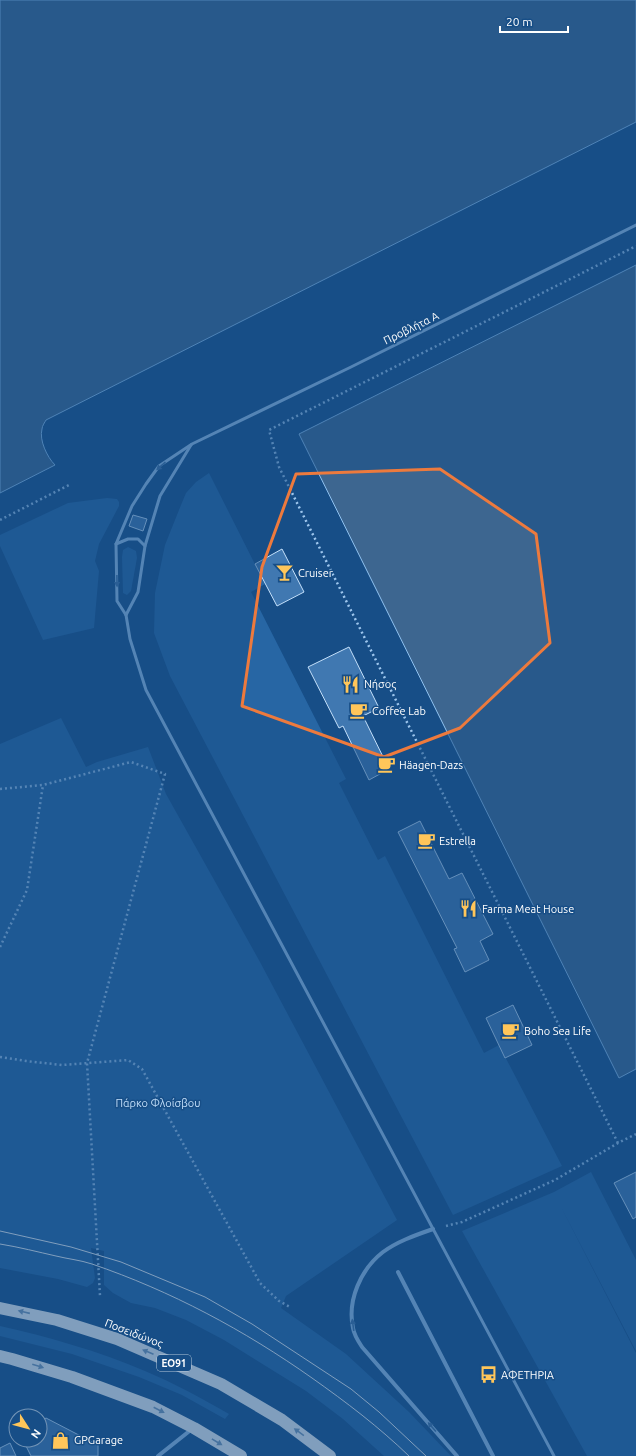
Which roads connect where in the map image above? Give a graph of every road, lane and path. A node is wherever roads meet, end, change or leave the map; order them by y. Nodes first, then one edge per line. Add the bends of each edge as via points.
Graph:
1 (636, 226) edge
2 (636, 246) edge
3 (192, 444) junction
4 (69, 485) dead end
5 (0, 520) edge
6 (116, 544) junction
7 (145, 546) junction
8 (126, 615) junction
9 (43, 785) junction
10 (0, 789) edge
11 (0, 947) edge
12 (0, 1057) edge
13 (87, 1063) junction
14 (636, 1134) edge
15 (618, 1143) junction
16 (434, 1229) junction
17 (398, 1272) dead end
18 (100, 1296) dead end
19 (290, 1307) dead end
20 (0, 1308) edge
21 (0, 1356) edge
22 (194, 1428) junction
23 (161, 1455) edge
24 (241, 1456) edge
25 (330, 1456) edge
26 (457, 1456) edge
27 (493, 1456) edge
28 (554, 1456) edge

1 - 3 lane, Προβλήτα Α
2 - 15 path via 269,430 279,467
3 -> 6 lane, Προβλήτα Α via 159,466 132,506
3 - 7 lane via 160,496
4 - 5 path
6 - 7 lane via 128,539 138,539
6 -> 8 lane via 117,601
7 - 8 lane via 138,592
8 - 16 lane via 130,639 146,690
9 - 10 path
9 - 11 path via 27,890
9 - 13 path via 131,762 165,774
12 - 13 path via 62,1065
13 - 18 path
13 - 19 path via 128,1060 142,1069 260,1283 279,1301
14 - 15 path
15 - 16 path via 555,1180 462,1222
26 -> 16 street via 362,1347 353,1329 354,1298 361,1277 367,1269 382,1253 413,1236
16 - 28 lane
17 - 27 street
25 -> 20 highway, Ποσειδώνος / ΕΟ91 via 282,1420 221,1384 117,1339 58,1320
21 -> 22 highway via 123,1395
22 - 23 street
22 -> 24 highway

